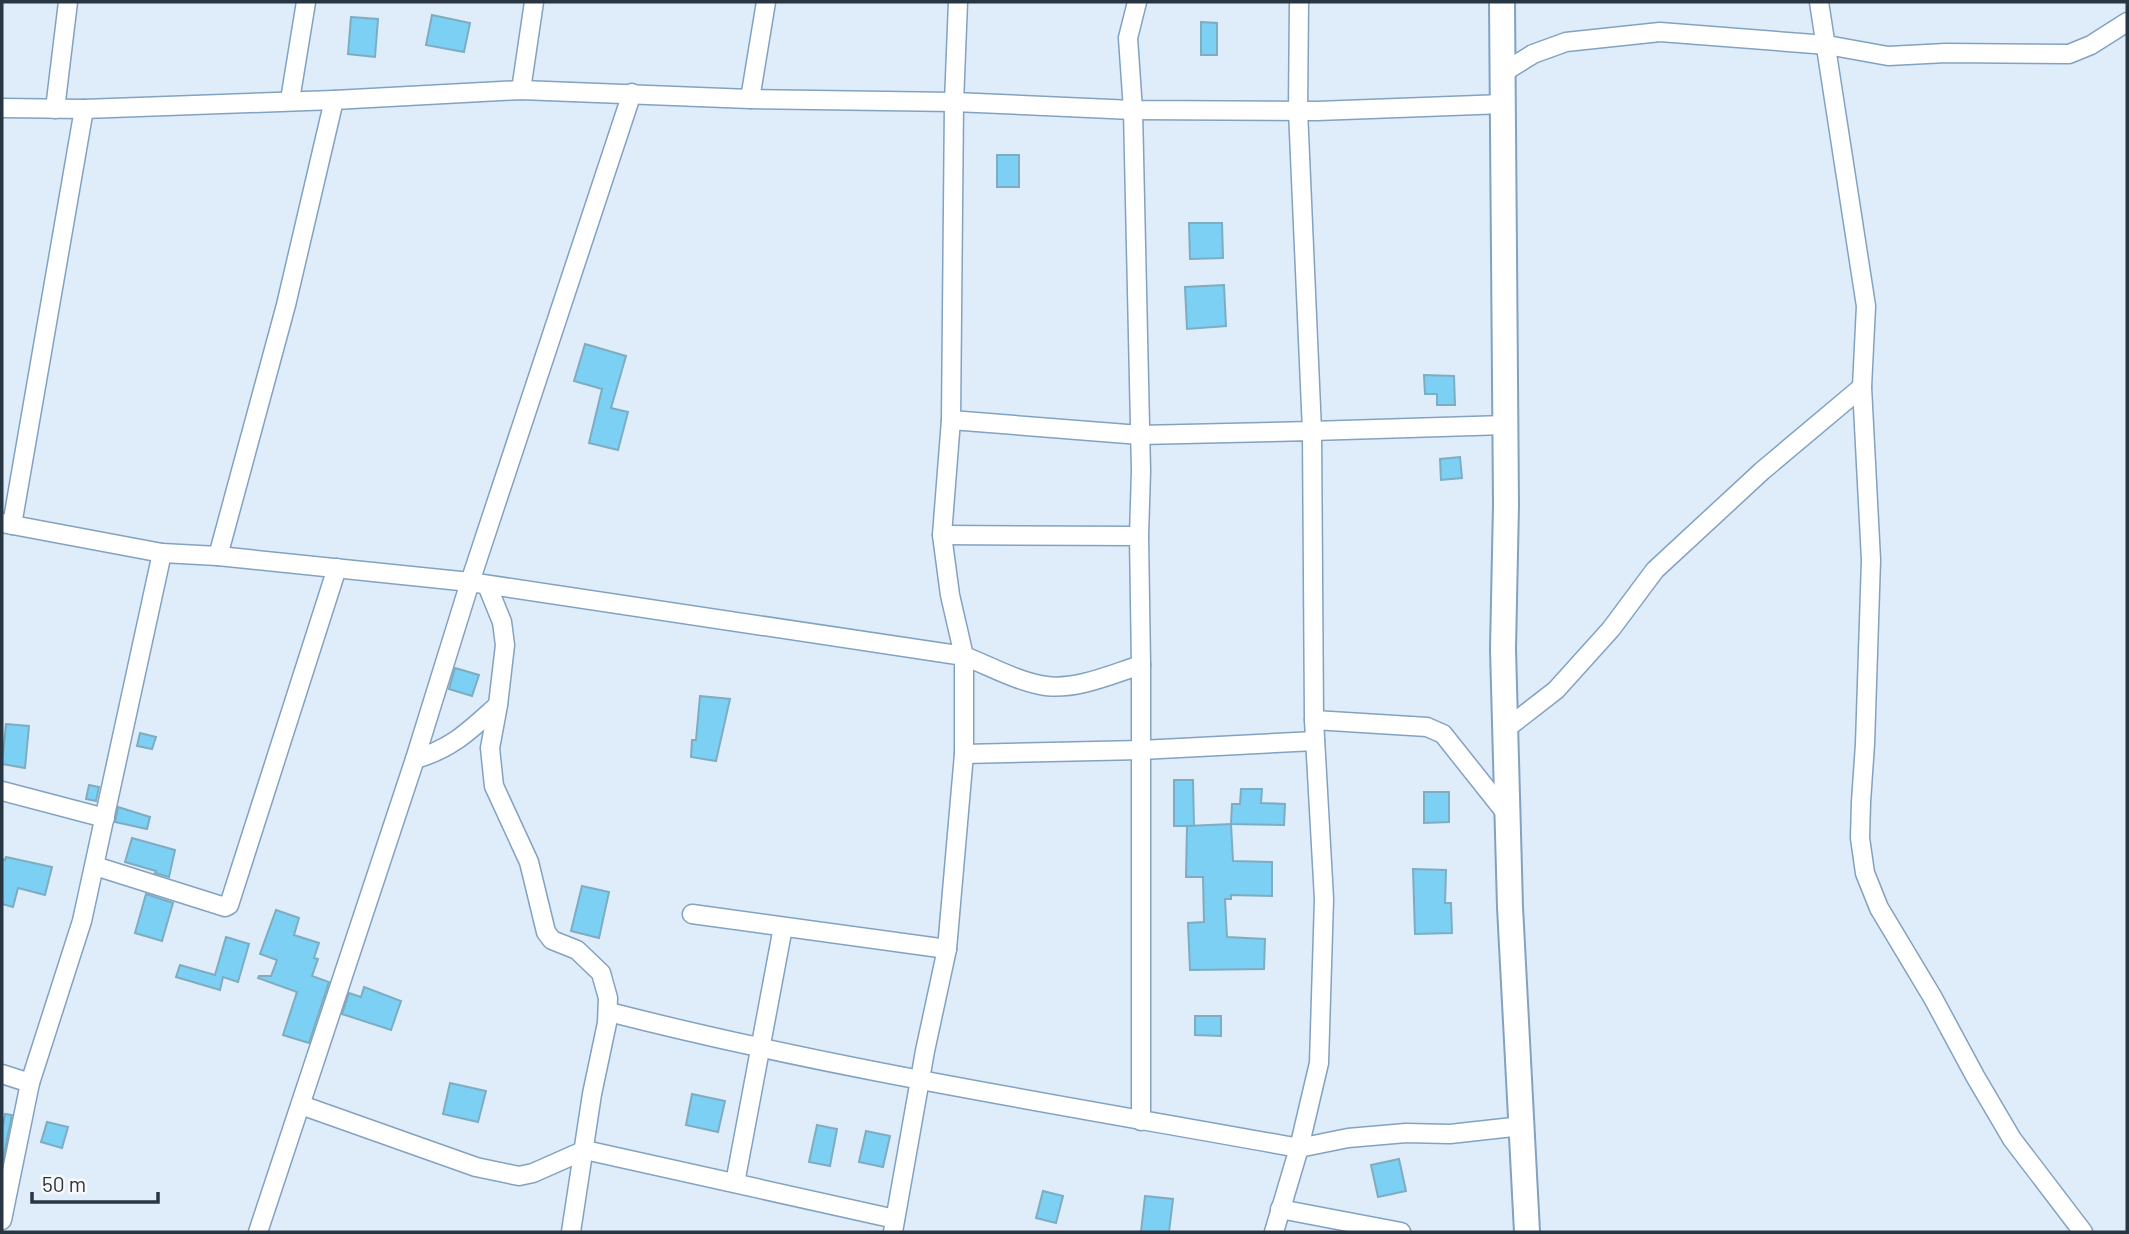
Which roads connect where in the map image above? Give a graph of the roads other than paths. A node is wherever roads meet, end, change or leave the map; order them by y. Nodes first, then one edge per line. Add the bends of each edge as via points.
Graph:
1 (68, 2) edge
2 (306, 2) edge
3 (534, 2) edge
4 (766, 2) edge
5 (958, 2) edge
6 (1137, 2) edge
7 (1299, 2) edge
8 (1502, 2) edge
9 (1819, 2) edge
10 (2127, 22) edge
11 (1827, 45) junction
12 (1503, 72) junction
13 (521, 90) junction
14 (632, 93) junction
15 (750, 99) junction
16 (290, 100) junction
17 (334, 100) junction
18 (954, 102) junction
19 (1504, 104) junction
20 (2, 108) edge
21 (55, 109) junction
22 (84, 109) junction
23 (1133, 110) junction
24 (1298, 110) junction
25 (1862, 387) junction
26 (951, 420) junction
27 (1505, 425) junction
28 (1311, 431) junction
29 (1140, 435) junction
30 (7, 524) edge
31 (942, 535) junction
32 (1139, 536) junction
33 (162, 553) junction
34 (218, 556) junction
35 (337, 568) junction
36 (478, 584) junction
37 (964, 656) junction
38 (1141, 665) junction
39 (498, 705) junction
40 (1314, 720) junction
41 (1507, 728) junction
42 (1315, 741) junction
43 (1141, 750) junction
44 (964, 754) junction
45 (415, 759) junction
46 (2, 790) edge
47 (1509, 817) junction
48 (105, 818) junction
49 (95, 866) junction
50 (692, 914) dead end
51 (783, 927) junction
52 (947, 949) junction
53 (609, 1012) junction
54 (761, 1046) junction
55 (2, 1074) edge
56 (921, 1080) junction
57 (30, 1083) junction
58 (301, 1105) junction
59 (1141, 1121) junction
60 (1522, 1126) junction
61 (1299, 1148) junction
62 (584, 1150) junction
63 (736, 1183) junction
64 (1280, 1209) junction
65 (2, 1220) edge
66 (894, 1226) edge
67 (258, 1232) edge
68 (571, 1232) edge
69 (1274, 1232) edge
70 (1401, 1232) edge
71 (1527, 1232) edge
72 (2083, 1232) edge

1 - 21 street
2 - 16 street
3 - 13 street
4 - 15 street
5 - 18 street
6 - 23 street via 1128,38
7 - 24 street
8 - 12 street
9 - 11 street
10 - 11 street via 2091,46 2048,56 1888,56
11 - 12 street via 1660,32 1566,42
11 - 25 street via 1866,306
12 - 19 street
13 - 14 street
13 - 17 street
14 - 15 street
14 - 36 street
15 - 18 street
16 - 17 street
16 - 22 street
17 - 34 street via 286,305
18 - 23 street
18 - 26 street
19 - 24 street
19 - 27 street
20 - 21 street
21 - 22 street
22 - 30 street
23 - 24 street
23 - 29 street
24 - 28 street
25 - 41 street via 1655,570 1611,629 1556,690
25 - 72 street via 1871,560 1860,838 1865,873 1879,908 2012,1139
26 - 29 street
26 - 31 street
27 - 28 street
27 - 41 street
28 - 29 street
28 - 40 street
29 - 32 street
30 - 33 street
31 - 32 street
31 - 37 street
32 - 38 street
33 - 34 street
33 - 48 street
34 - 35 street
35 - 36 street
35 - 49 street via 229,905
36 - 37 street
36 - 39 street via 502,622 505,645
36 - 45 street
37 - 38 street via 1047,686 1069,685
37 - 44 street
38 - 43 street
39 - 45 street via 456,743
39 - 53 street via 490,748 494,786 529,862 546,932 552,940 577,950 601,973
40 - 42 street
40 - 47 street via 1427,727 1443,734
41 - 47 street
42 - 43 street
42 - 61 street via 1324,899 1319,1063
43 - 44 street
43 - 59 street
44 - 52 street
45 - 58 street
46 - 48 street
47 - 60 street
48 - 49 street
49 - 57 street
50 - 51 street
51 - 52 street
51 - 54 street
52 - 56 street
53 - 54 street
53 - 62 street
54 - 56 street
54 - 63 street
55 - 57 street
56 - 59 street
56 - 66 street
57 - 65 street
58 - 62 street via 476,1167 519,1176
58 - 67 street
59 - 61 street
60 - 61 street via 1348,1138
60 - 71 street
61 - 64 street
62 - 63 street
62 - 68 street
63 - 66 street
64 - 69 street
64 - 70 street

